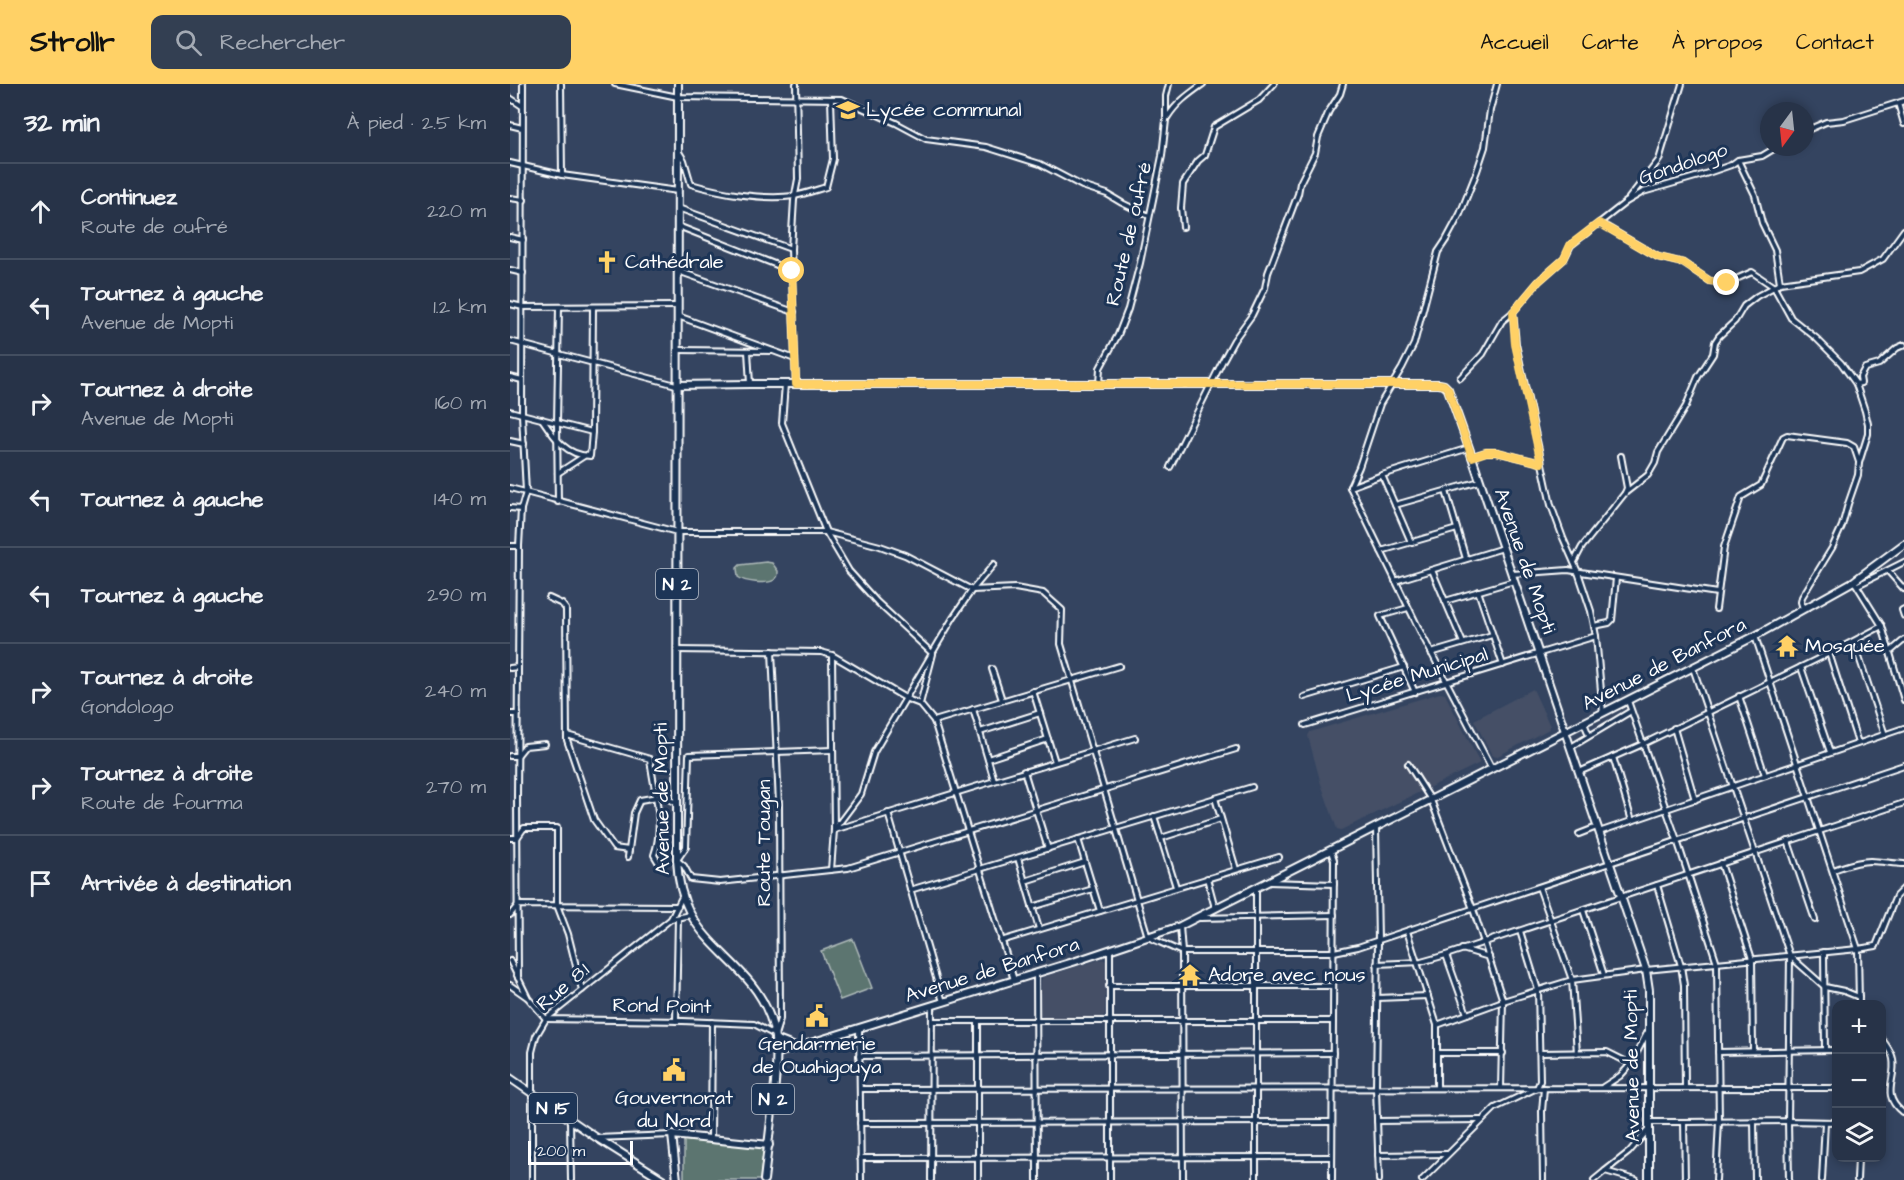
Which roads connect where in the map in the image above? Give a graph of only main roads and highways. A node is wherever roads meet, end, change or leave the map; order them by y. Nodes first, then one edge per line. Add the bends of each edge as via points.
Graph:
1 (678, 84) edge
2 (677, 385) junction
3 (1904, 544) edge
4 (1564, 733) junction
5 (775, 1037) junction
6 (795, 1047) junction
7 (778, 1053) junction
8 (510, 1078) edge
9 (768, 1145) junction
10 (663, 1180) edge
11 (677, 1180) edge
12 (764, 1180) edge
13 (1649, 1180) edge

1 - 2 main road, Avenue de Mopti / N 2
2 - 4 main road, Avenue de Mopti via 1444,385 1469,448
2 - 5 main road, Avenue de Mopti / N 2 via 678,880 691,915 760,996
3 - 4 main road, Avenue de Banfora via 1856,583
4 - 6 main road, Avenue de Banfora via 1180,926
4 - 13 main road, Avenue de Mopti via 1646,970
5 - 6 main road
5 - 7 main road, Avenue de Mopti / N 2
6 - 7 main road, Avenue de Banfora
7 - 9 main road, Avenue de Mopti / N 2
8 - 10 main road, N 15
9 - 11 main road via 672,1136
9 - 12 main road, Avenue de Mopti / N 2

